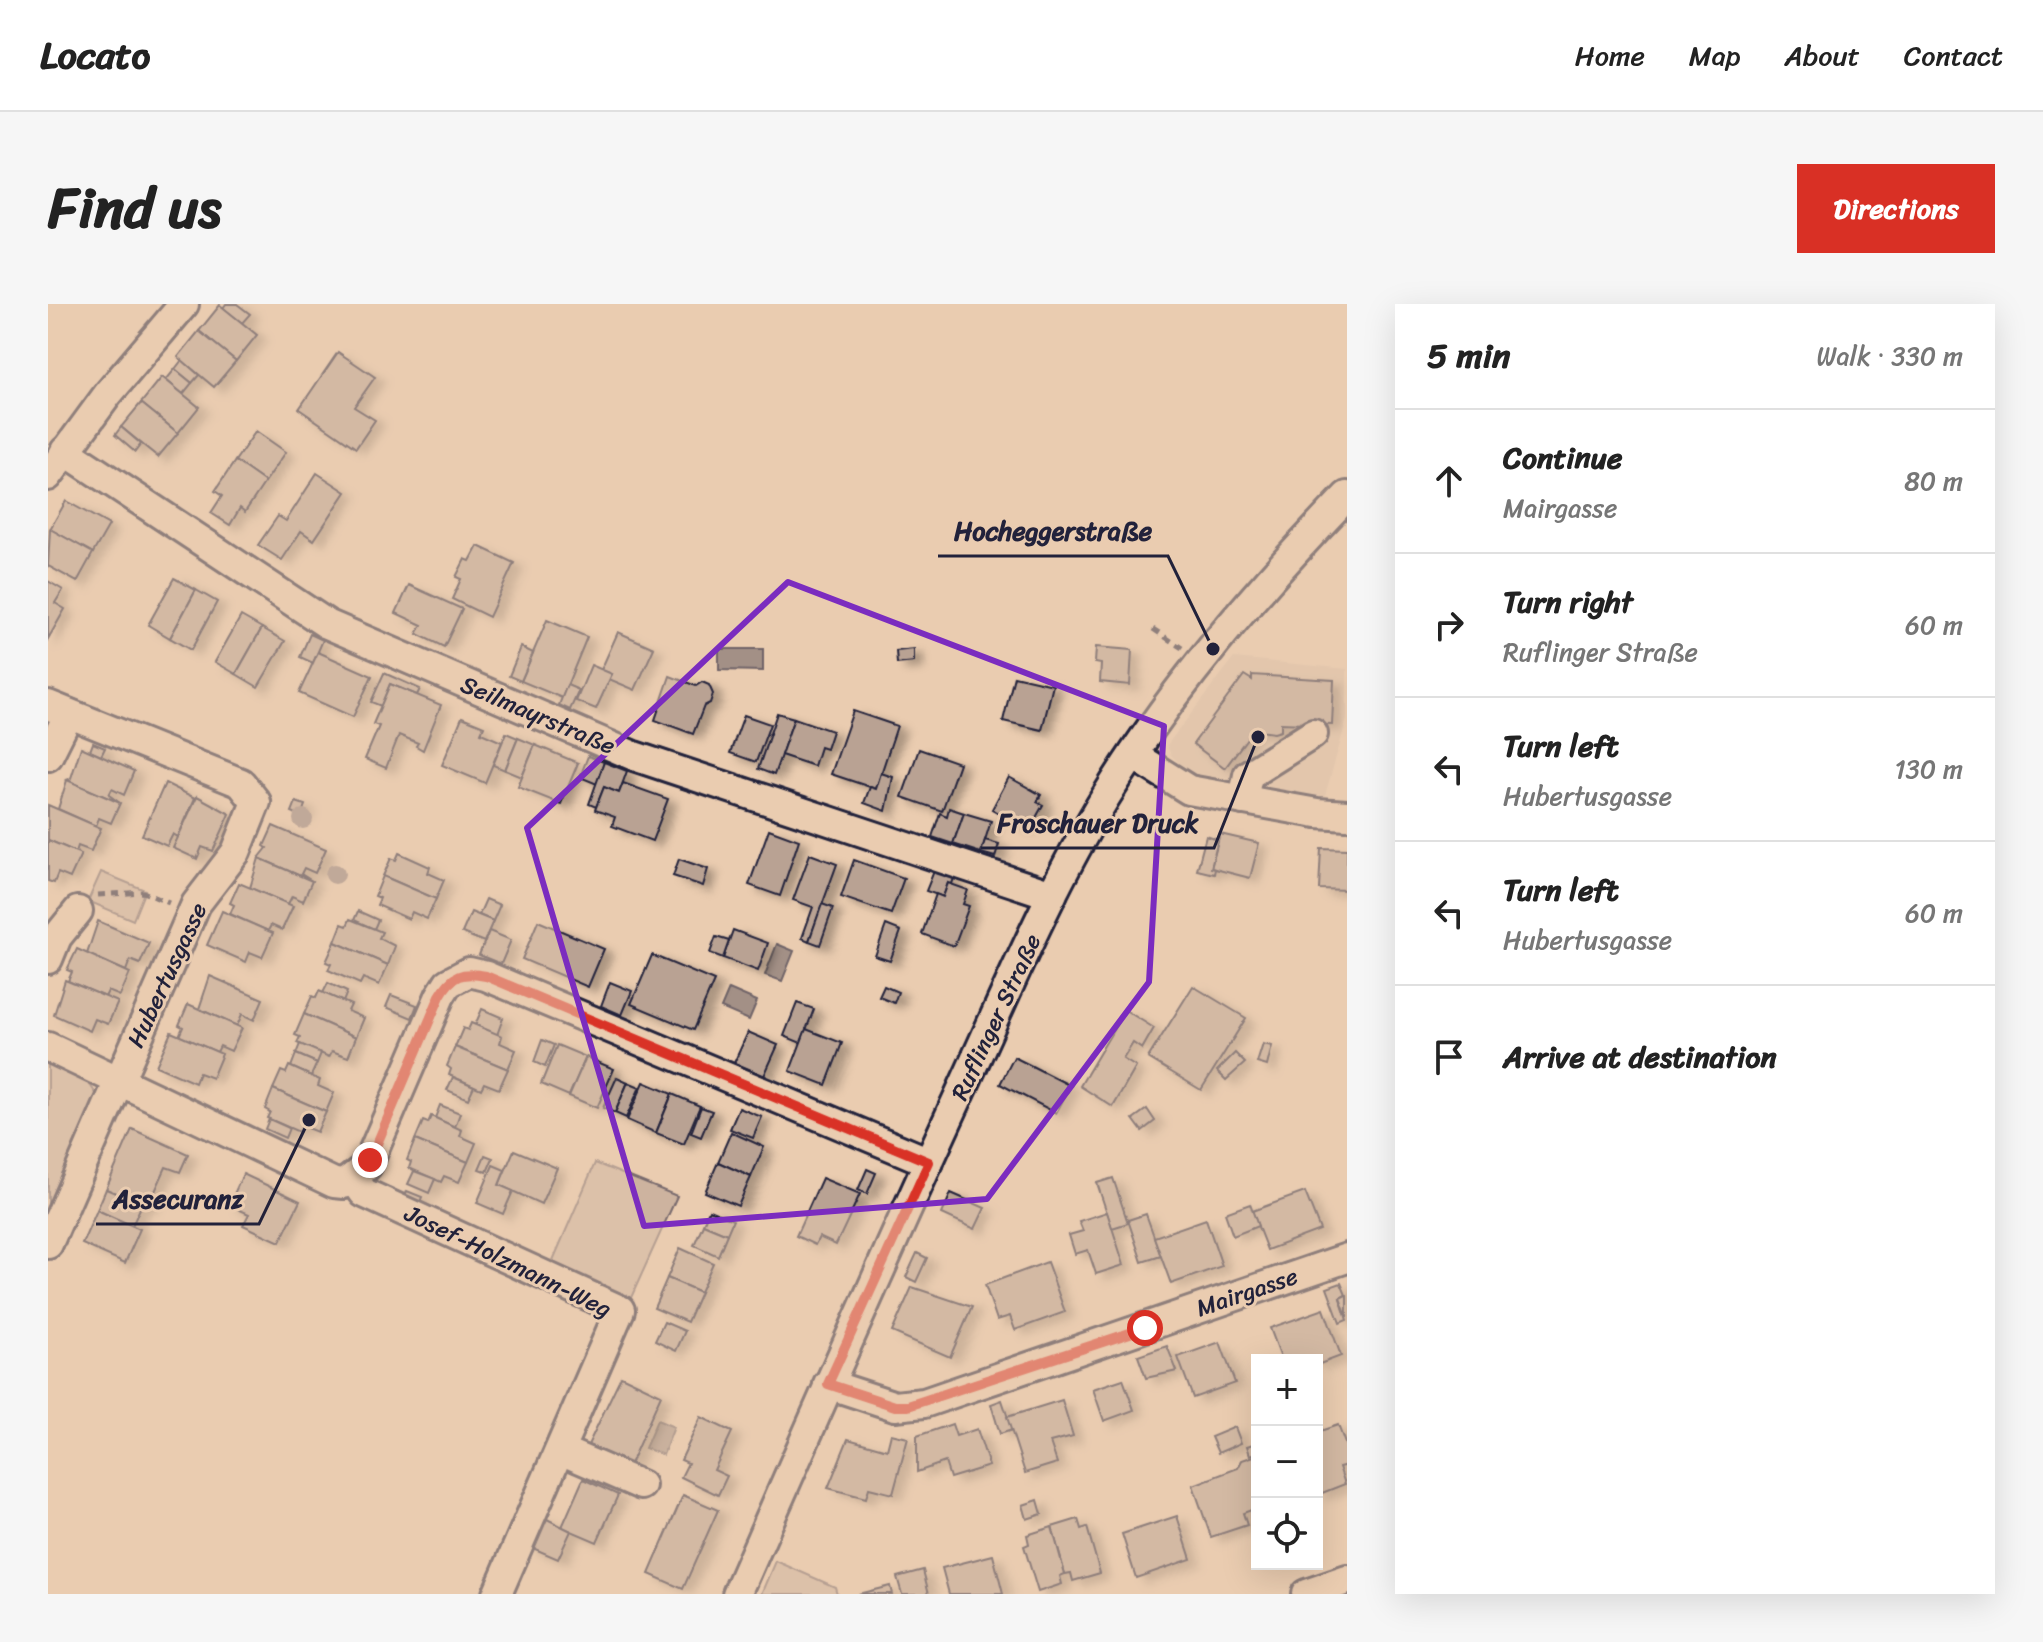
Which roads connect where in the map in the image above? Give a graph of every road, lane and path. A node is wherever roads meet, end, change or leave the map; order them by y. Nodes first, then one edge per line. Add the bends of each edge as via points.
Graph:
1 (184, 304) edge
2 (65, 451) junction
3 (48, 476) edge
4 (1347, 496) edge
5 (59, 709) edge
6 (1313, 734) dead end
7 (1133, 755) junction
8 (48, 756) edge
9 (1243, 800) junction
10 (1347, 815) edge
11 (1052, 895) junction
12 (196, 904) junction
13 (78, 911) joint
14 (48, 959) edge
15 (48, 1047) edge
16 (119, 1082) junction
17 (929, 1162) junction
18 (354, 1179) junction
19 (48, 1244) edge
20 (1347, 1258) edge
21 (828, 1384) junction
22 (560, 1450) junction
23 (641, 1485) dead end
24 (1347, 1580) edge
25 (497, 1594) edge
26 (737, 1594) edge
27 (1306, 1594) edge

1 - 2 street
2 - 3 street
2 - 11 street, Seilmayrstraße via 327,624 634,756
4 - 7 street, Ruflinger Straße via 1271,577
5 - 8 street, Hubertusgasse
5 - 12 street, Hubertusgasse via 251,791 256,802 236,852
6 - 9 street via 1248,775
7 - 9 street via 1189,790
7 - 11 street, Ruflinger Straße
9 - 10 street
11 - 17 street, Ruflinger Straße
12 - 13 path via 183,910 143,892 97,895
12 - 16 street, Hubertusgasse
13 - 14 street via 57,937
15 - 16 street
16 - 18 street via 334,1183
16 - 19 street, Hubertusgasse
17 - 18 street via 469,972 448,983 440,996 367,1166
17 - 21 street, Ruflinger Straße
18 - 22 street, Josef-Holzmann-Weg via 364,1193 620,1310
20 - 21 street, Mairgasse via 924,1403 895,1406
21 - 26 street, Ruflinger Straße
22 - 23 street
22 - 25 street, Josef-Holzmann-Weg
24 - 27 street

